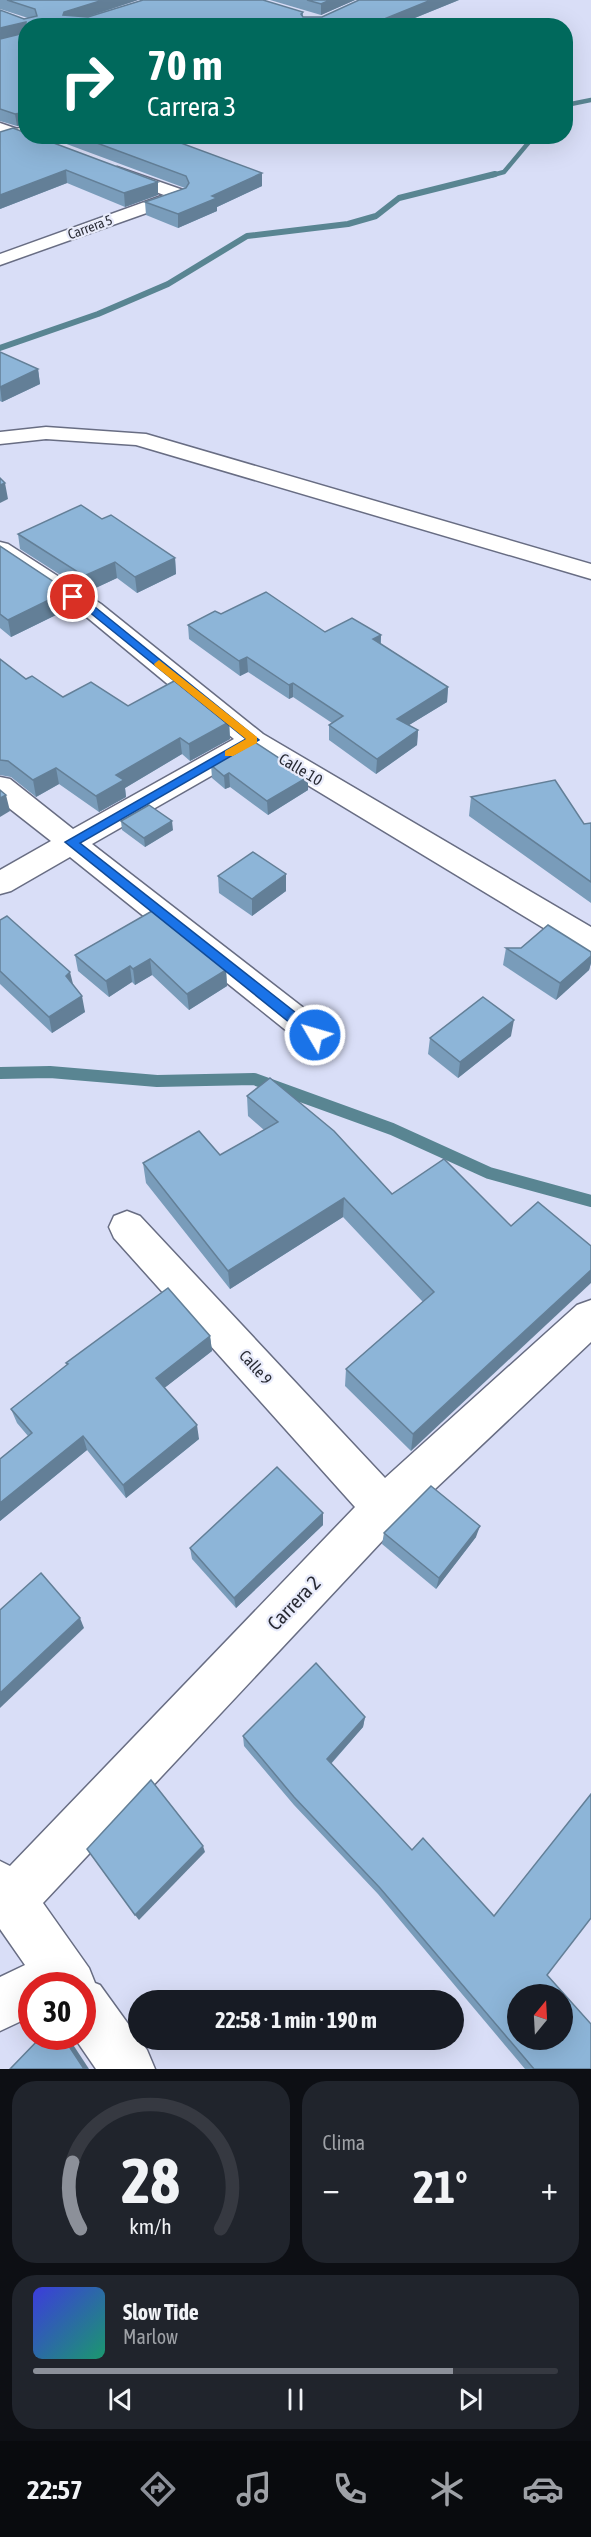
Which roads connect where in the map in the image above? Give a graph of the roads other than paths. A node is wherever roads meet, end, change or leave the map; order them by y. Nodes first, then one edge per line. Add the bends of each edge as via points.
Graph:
1 (42, 144) edge
2 (59, 150) edge
3 (103, 166) edge
4 (0, 260) edge
5 (0, 438) edge
6 (0, 549) edge
7 (591, 572) edge
8 (254, 740) junction
9 (0, 786) edge
10 (71, 842) junction
11 (0, 883) edge
12 (591, 942) edge
13 (315, 1035) dead end
14 (127, 1227) dead end
15 (591, 1317) edge
16 (384, 1508) junction
17 (5, 1894) edge
18 (48, 1972) edge
19 (18, 1999) edge
20 (0, 2005) edge
21 (96, 2033) edge
22 (128, 2069) edge

1 - 2 street
3 - 4 street, Carrera 5 via 180,195
5 - 7 street via 46,433 138,440
6 - 8 street, Calle 10 via 92,609
8 - 10 street
8 - 12 street, Calle 10
9 - 10 street
10 - 11 street
10 - 13 street
14 - 16 street, Calle 9
15 - 16 street, Carrera 2
16 - 17 street, Carrera 2
17 - 18 street
19 - 20 street
21 - 22 street

